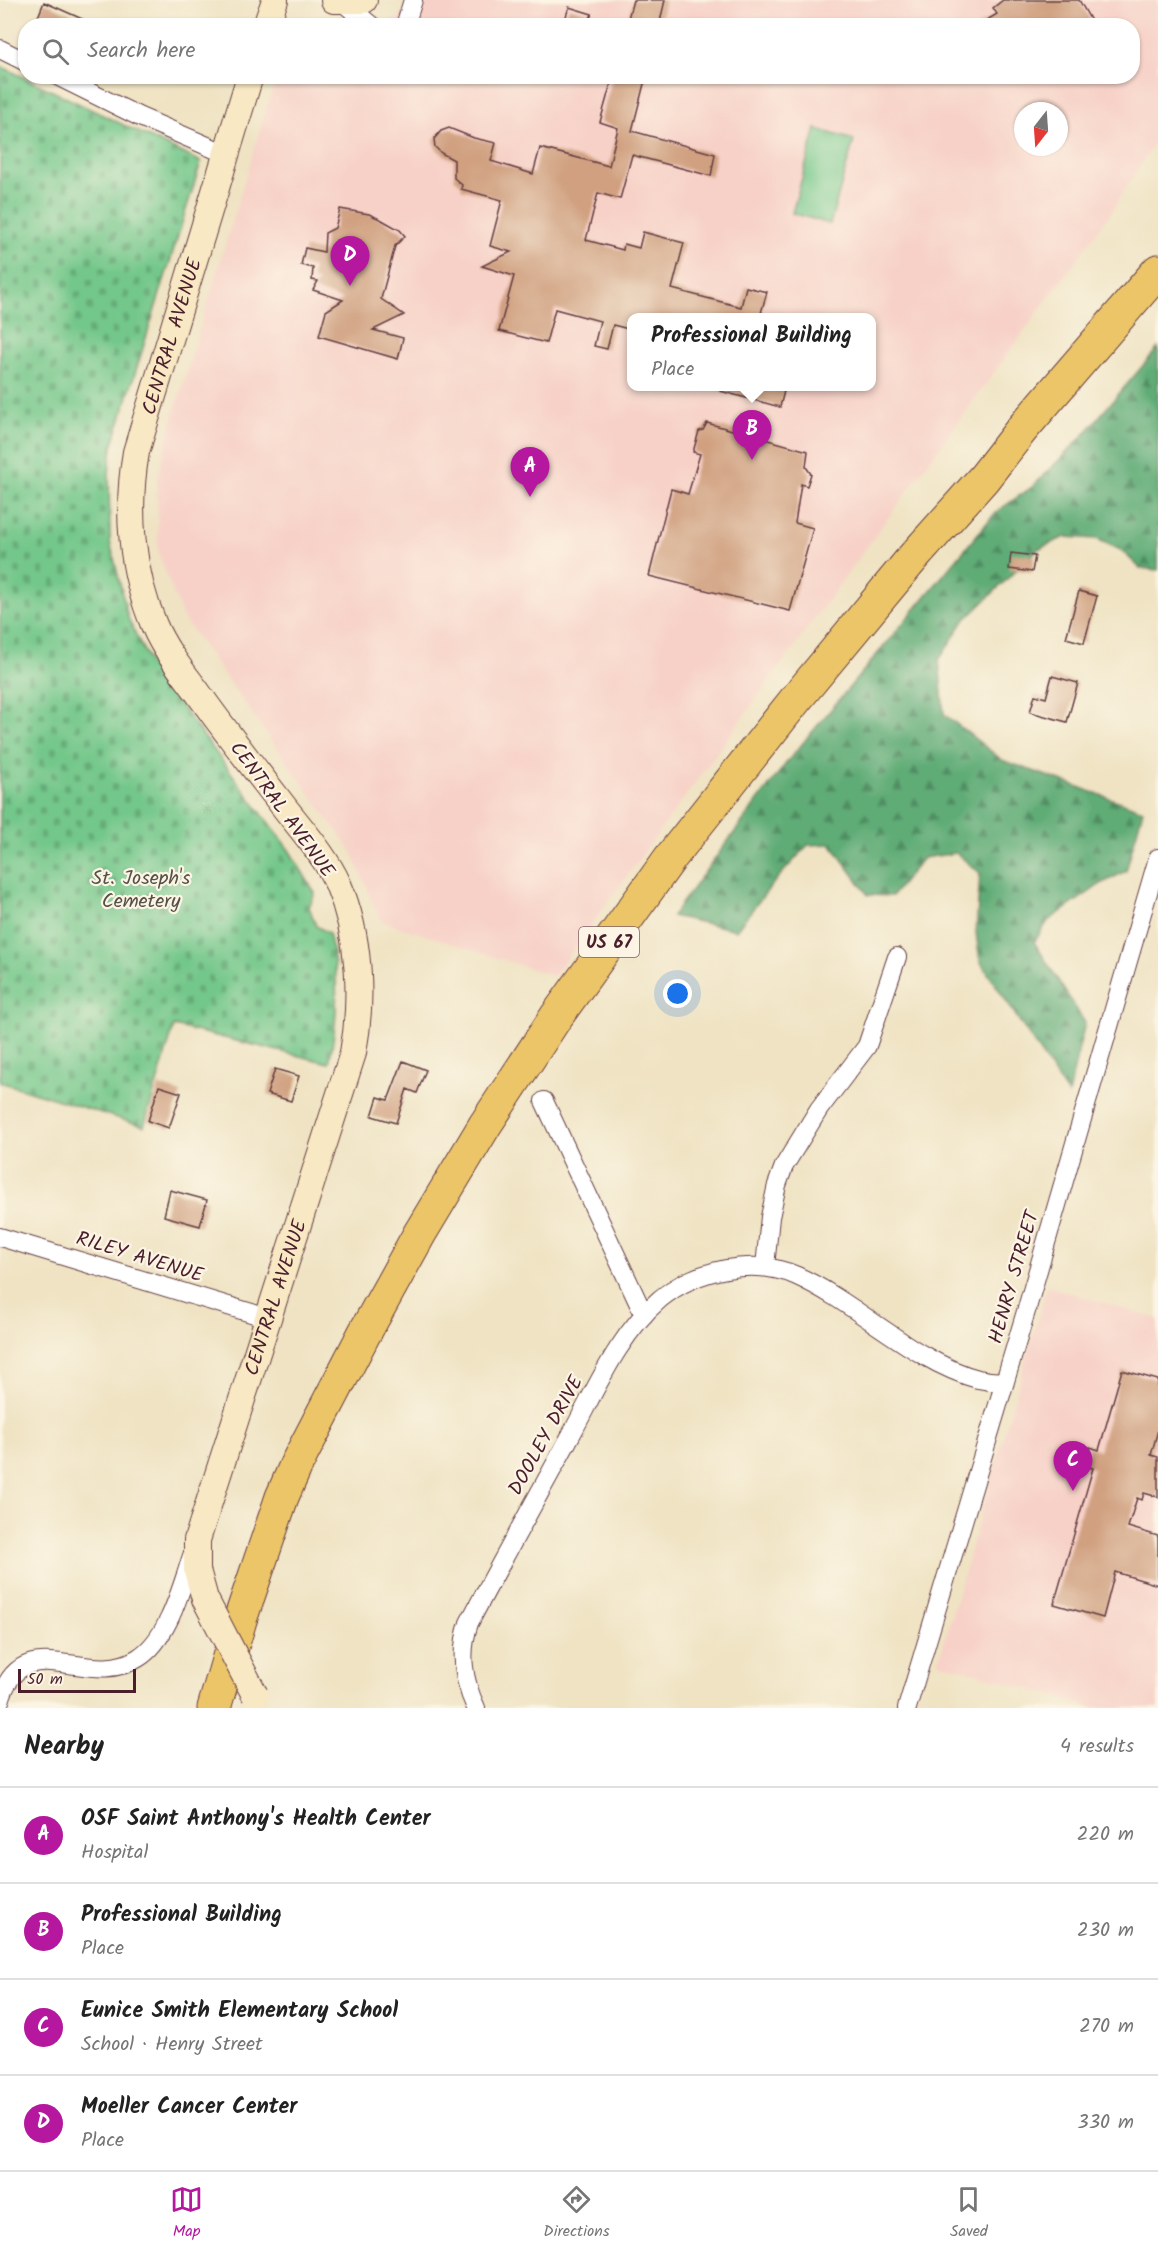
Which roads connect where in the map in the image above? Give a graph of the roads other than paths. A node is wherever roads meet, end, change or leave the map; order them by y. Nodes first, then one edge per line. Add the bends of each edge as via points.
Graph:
1 (275, 0) edge
2 (346, 0) edge
3 (414, 0) edge
4 (269, 18) edge
5 (364, 18) edge
6 (408, 18) edge
7 (0, 50) edge
8 (18, 58) edge
9 (73, 84) edge
10 (248, 84) edge
11 (226, 154) junction
12 (1158, 271) edge
13 (1158, 858) edge
14 (897, 957) dead end
15 (544, 1101) dead end
16 (0, 1237) edge
17 (765, 1267) junction
18 (645, 1314) junction
19 (268, 1318) junction
20 (1005, 1382) junction
21 (197, 1540) junction
22 (206, 1601) junction
23 (166, 1624) junction
24 (0, 1701) edge
25 (258, 1702) edge
26 (214, 1708) edge
27 (476, 1708) edge
28 (907, 1708) edge

1 - 4 street
2 - 5 street
3 - 6 street
7 - 8 street
9 - 11 street
10 - 11 street, CENTRAL AVENUE
11 - 19 street, CENTRAL AVENUE via 136,452 130,513 144,595 159,633 208,709 320,854 338,883 354,940 359,1013 353,1053
12 - 26 highway, US 67 via 911,560 671,856 556,1017 485,1125 414,1243 296,1465 240,1620
13 - 20 street, HENRY STREET
14 - 17 street via 867,1046 819,1109 783,1166 770,1217
15 - 18 street
16 - 19 street, RILEY AVENUE
17 - 18 street, DOOLEY DRIVE via 713,1272 691,1279
17 - 20 street, DOOLEY DRIVE via 798,1276 959,1373
18 - 27 street, DOOLEY DRIVE via 610,1364 469,1623 462,1655
19 - 21 street, CENTRAL AVENUE
20 - 28 street, HENRY STREET
21 - 22 street via 197,1570
21 - 23 street, CENTRAL AVENUE
22 - 23 street, CENTRAL AVENUE via 194,1602
22 - 25 street, bridge
23 - 24 street, CENTRAL AVENUE via 151,1647 125,1665 89,1668 46,1661 18,1668

